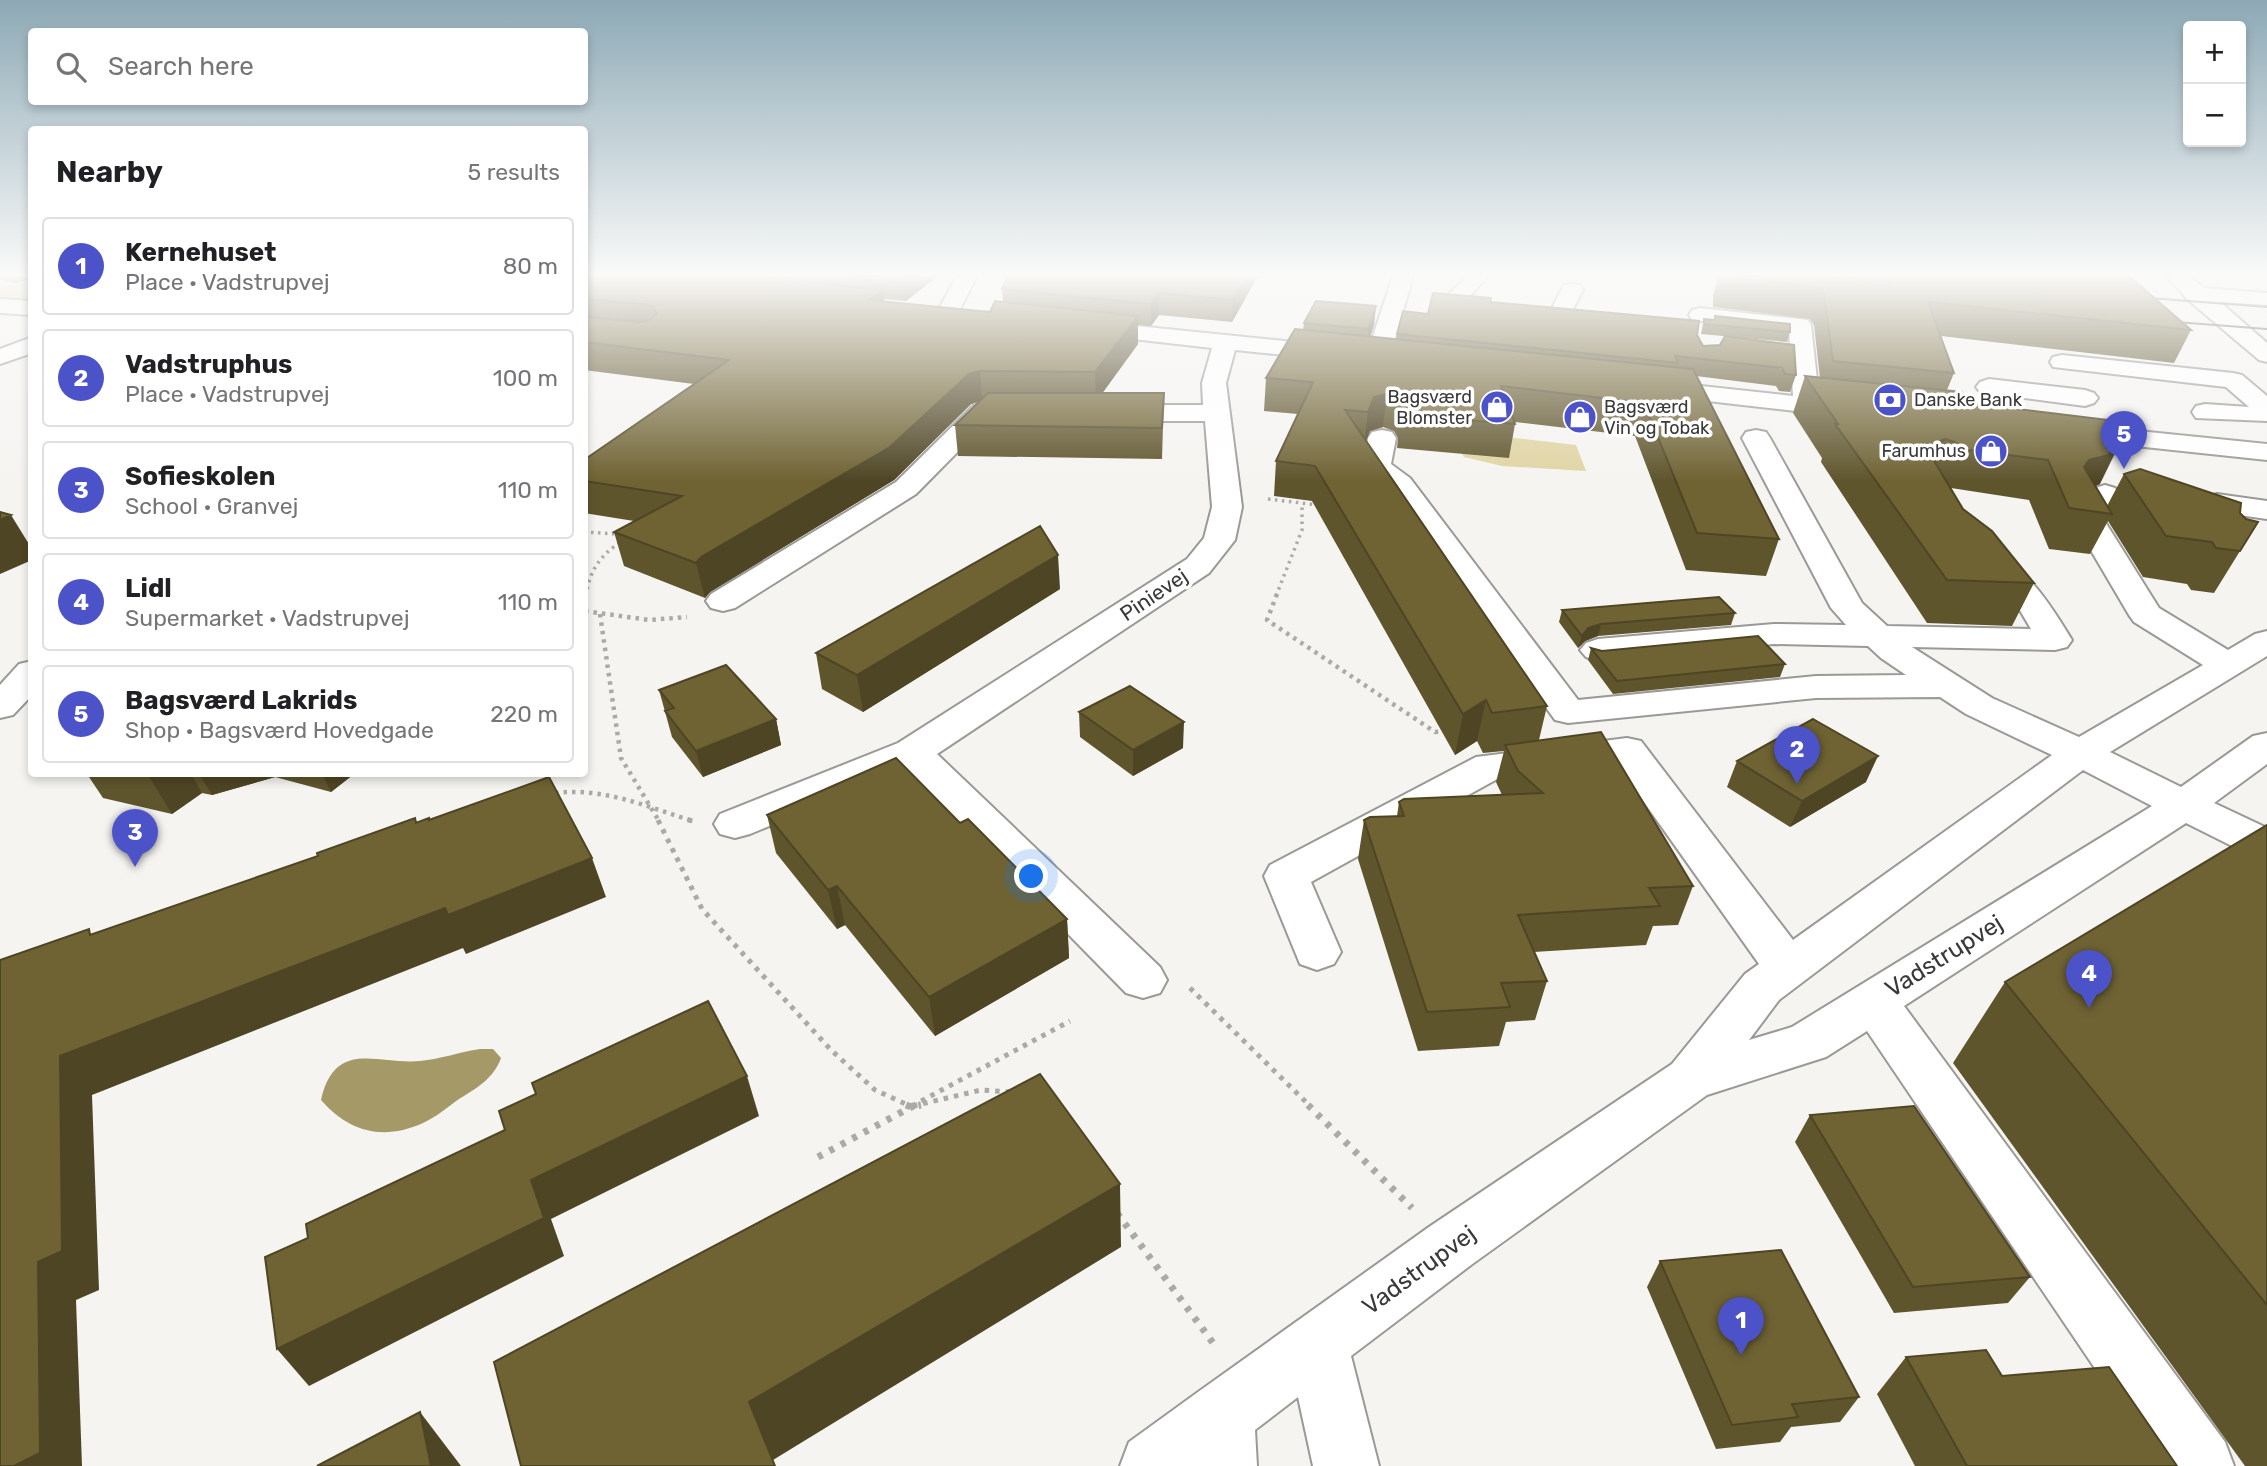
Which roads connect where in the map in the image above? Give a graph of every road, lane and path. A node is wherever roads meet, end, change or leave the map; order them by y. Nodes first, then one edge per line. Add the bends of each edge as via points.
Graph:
1 (1224, 344) edge
2 (1250, 344) edge
3 (1382, 344) edge
4 (1801, 344) edge
5 (28, 346) edge
6 (1775, 350) edge
7 (1802, 354) junction
8 (1378, 357) junction
9 (0, 358) edge
10 (1405, 360) edge
11 (1635, 386) edge
12 (1989, 387) dead end
13 (2085, 398) junction
14 (1807, 404) junction
15 (2267, 410) edge
16 (1022, 412) edge
17 (1088, 412) edge
18 (1876, 412) edge
19 (2205, 412) dead end
20 (1217, 413) junction
21 (2047, 430) edge
22 (2111, 437) junction
23 (1382, 438) dead end
24 (1756, 438) dead end
25 (2267, 452) edge
26 (1226, 494) junction
27 (2105, 495) edge
28 (1302, 503) junction
29 (1327, 506) edge
30 (2267, 510) edge
31 (588, 532) edge
32 (1958, 541) edge
33 (2234, 552) edge
34 (588, 575) edge
35 (723, 601) joint
36 (588, 612) edge
37 (600, 614) junction
38 (1876, 635) junction
39 (2267, 641) edge
40 (1598, 650) edge
41 (2228, 665) junction
42 (28, 676) edge
43 (1947, 685) junction
44 (0, 707) edge
45 (1461, 729) edge
46 (2267, 745) edge
47 (912, 752) junction
48 (2080, 753) junction
49 (555, 793) edge
50 (2185, 804) junction
51 (654, 811) junction
52 (735, 824) joint
53 (2267, 846) edge
54 (1317, 952) dead end
55 (1788, 968) junction
56 (1143, 980) joint
57 (1873, 1001) junction
58 (1070, 1021) dead end
59 (1690, 1079) junction
60 (1017, 1092) edge
61 (911, 1107) junction
62 (818, 1157) dead end
63 (1110, 1204) edge
64 (1450, 1246) junction
65 (1317, 1344) junction
66 (1232, 1425) edge
67 (1153, 1466) edge
68 (1346, 1466) edge
69 (2202, 1466) edge

1 - 20 street, Pinievej via 1214,383
2 - 8 street
3 - 8 street
4 - 7 street
5 - 9 street
6 - 7 street
7 - 14 street
8 - 10 street
11 - 14 street
12 - 13 street
13 - 15 street via 2062,362 2233,380
13 - 22 street
14 - 18 street
15 - 19 street via 2260,415
16 - 35 street via 982,412 906,488
17 - 20 street
20 - 26 street, Pinievej
21 - 22 street
22 - 25 street
23 - 43 street via 1377,466 1400,484 1568,712 1816,687
24 - 38 street via 1848,608
26 - 28 path
26 - 47 street, Pinievej via 1219,540 1198,566
27 - 41 street via 2106,501 2081,508 2146,615
28 - 29 path
28 - 45 path via 1302,530 1267,620 1435,732
30 - 33 street via 2217,503 2236,537
31 - 34 path via 631,536 601,554
32 - 38 street via 2028,596 2055,640
35 - 37 path via 700,614 672,620 636,621
36 - 37 path
37 - 51 path via 621,758
38 - 40 street via 1774,634
38 - 43 street
39 - 41 street, Vadstrupvej
41 - 48 street, Vadstrupvej
42 - 44 street
43 - 48 street via 1979,706
46 - 50 street, Vadstrupvej
47 - 52 street, Pinievej
47 - 56 street
48 - 50 street
48 - 55 street, Vadstrupvej
49 - 51 path via 576,789 599,792
50 - 53 street
50 - 57 street, Vadstrupvej
51 - 52 path via 707,825
51 - 61 path via 702,909 831,1050 875,1090
54 - 55 street via 1286,876 1490,766 1627,750
55 - 59 street, Vadstrupvej via 1762,987
56 - 64 path via 1169,967
57 - 59 street, Vadstrupvej via 1808,1043
57 - 69 street
58 - 61 path
59 - 64 street, Vadstrupvej
60 - 61 path via 981,1090
61 - 62 path
63 - 66 path
64 - 65 street, Vadstrupvej
65 - 66 street, Vadstrupvej
65 - 68 street
66 - 67 street, Vadstrupvej

